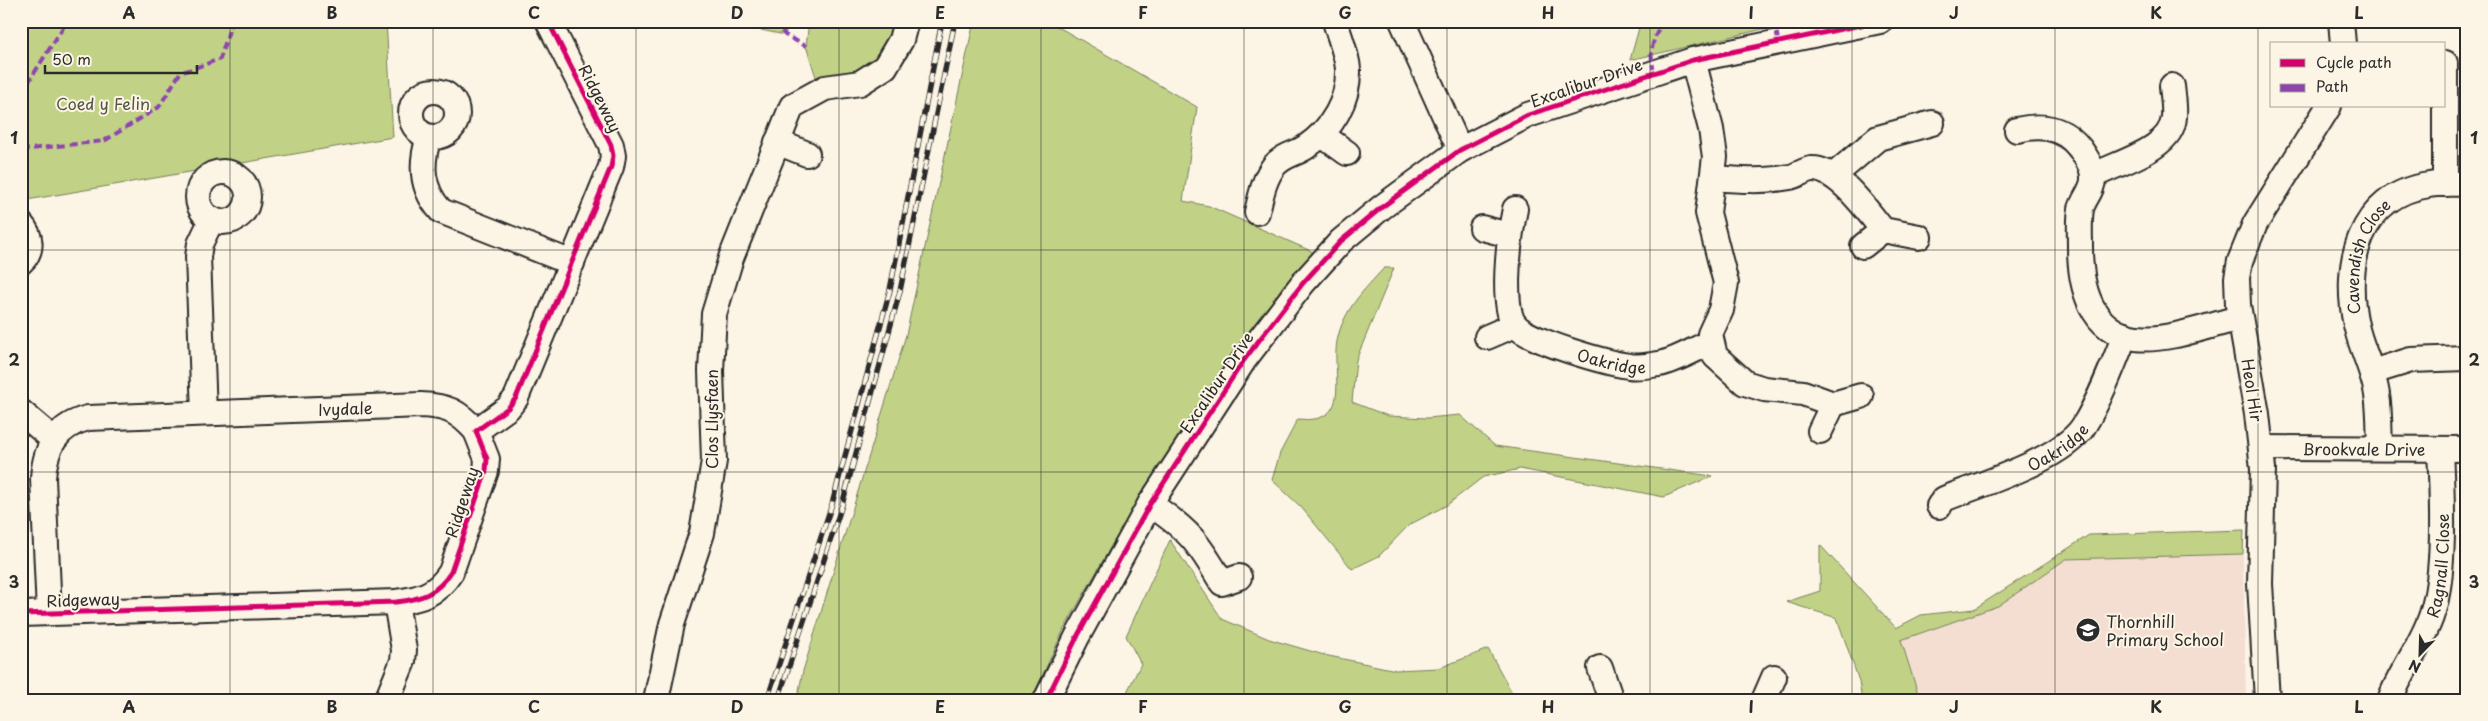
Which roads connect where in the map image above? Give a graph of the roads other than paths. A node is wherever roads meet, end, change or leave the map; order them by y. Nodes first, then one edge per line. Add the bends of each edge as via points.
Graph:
1 (548, 21) edge
2 (906, 21) edge
3 (1335, 21) edge
4 (1402, 21) edge
5 (1880, 21) edge
6 (2341, 21) edge
7 (2343, 42) edge
8 (1692, 60) junction
9 (2446, 74) edge
10 (2172, 86) dead end
11 (2328, 108) edge
12 (1932, 123) dead end
13 (2017, 130) dead end
14 (429, 137) dead end
15 (777, 142) junction
16 (1313, 142) junction
17 (1460, 150) junction
18 (1347, 153) dead end
19 (807, 154) dead end
20 (1833, 176) junction
21 (2093, 176) junction
22 (1713, 178) junction
23 (2456, 184) edge
24 (1514, 209) dead end
25 (1257, 212) dead end
26 (212, 219) dead end
27 (21, 224) edge
28 (1482, 228) dead end
29 (1883, 230) junction
30 (1509, 235) junction
31 (1919, 237) dead end
32 (1863, 246) dead end
33 (21, 262) edge
34 (572, 263) junction
35 (2240, 318) junction
36 (1515, 325) junction
37 (2125, 335) junction
38 (1487, 337) dead end
39 (1712, 342) junction
40 (2465, 358) dead end
41 (2372, 372) junction
42 (1861, 396) dead end
43 (1833, 404) junction
44 (21, 412) edge
45 (204, 413) junction
46 (476, 431) junction
47 (1820, 431) dead end
48 (54, 440) junction
49 (2262, 448) junction
50 (2380, 448) junction
51 (2440, 449) junction
52 (2467, 449) edge
53 (1150, 504) junction
54 (1939, 506) dead end
55 (1239, 577) dead end
56 (396, 602) junction
57 (50, 613) junction
58 (21, 614) edge
59 (1600, 668) dead end
60 (1774, 678) dead end
61 (387, 700) edge
62 (656, 700) edge
63 (1046, 700) edge
64 (1611, 700) edge
65 (1764, 700) edge
66 (2267, 700) edge
67 (2390, 700) edge

1 - 34 street, Ridgeway via 611,145 613,156
2 - 15 street, Clos Llysfaen via 901,40 885,67 860,83 825,88 792,106
3 - 16 street via 1348,68 1346,95 1335,117
4 - 17 street
5 - 8 street, Excalibur Drive
6 - 7 street
8 - 17 street, Excalibur Drive via 1528,115
8 - 22 street via 1711,129 1715,157
9 - 23 street, Cavendish Close
10 - 21 street via 2174,118 2171,131 2154,148
11 - 35 street, Heol Hir via 2263,211 2247,244 2237,278
12 - 20 street via 1878,138
13 - 21 street via 2032,126 2052,127 2064,132 2084,153
14 - 34 street via 422,171 432,201 441,211
15 - 19 street
15 - 62 street, Clos Llysfaen via 731,258 714,314 711,371 714,462 702,533 672,624
16 - 18 street
16 - 25 street via 1275,164 1264,184
17 - 53 street, Excalibur Drive via 1341,241 1303,283 1244,360
20 - 22 street via 1812,169 1791,177 1754,181
20 - 29 street via 1852,192
21 - 37 street via 2082,208 2080,271 2092,308 2102,320
22 - 39 street via 1708,213 1726,283 1721,310 1710,334
23 - 41 street, Cavendish Close via 2428,185 2396,196 2375,213 2360,238 2352,267 2352,300 2357,328
24 - 30 street
26 - 45 street via 202,238 198,257
27 - 33 street via 30,240 28,254
28 - 30 street
29 - 31 street
29 - 32 street
30 - 36 street via 1506,274 1510,312
34 - 46 street, Ridgeway via 516,398 508,408
35 - 37 street via 2152,338
35 - 49 street, Heol Hir
36 - 38 street
36 - 39 street, Oakridge via 1536,340 1630,367 1661,363
37 - 54 street, Oakridge via 2090,414 2072,440 2031,464 1944,498
39 - 43 street via 1715,356 1745,383 1764,389 1803,393
40 - 41 street via 2411,360
41 - 50 street, Cavendish Close via 2377,395
42 - 43 street
43 - 47 street
44 - 48 street
45 - 46 street, Ivydale via 438,406 462,416
45 - 48 street, Ivydale via 88,418 76,421
46 - 56 street, Ridgeway via 487,458 486,471 451,572 433,593 419,600
48 - 57 street, Ivydale via 46,455 43,478
49 - 50 street, Brookvale Drive
49 - 66 street, Heol Hir via 2260,584
50 - 51 street, Brookvale Drive
51 - 52 street, Brookvale Drive
51 - 67 street, Ragnall Close via 2440,554 2436,598 2427,628 2398,677
53 - 55 street via 1182,526 1197,541 1222,583
53 - 63 street, Excalibur Drive
56 - 57 street, Ridgeway
56 - 61 street via 404,650
57 - 58 street, Ridgeway
59 - 64 street
60 - 65 street

